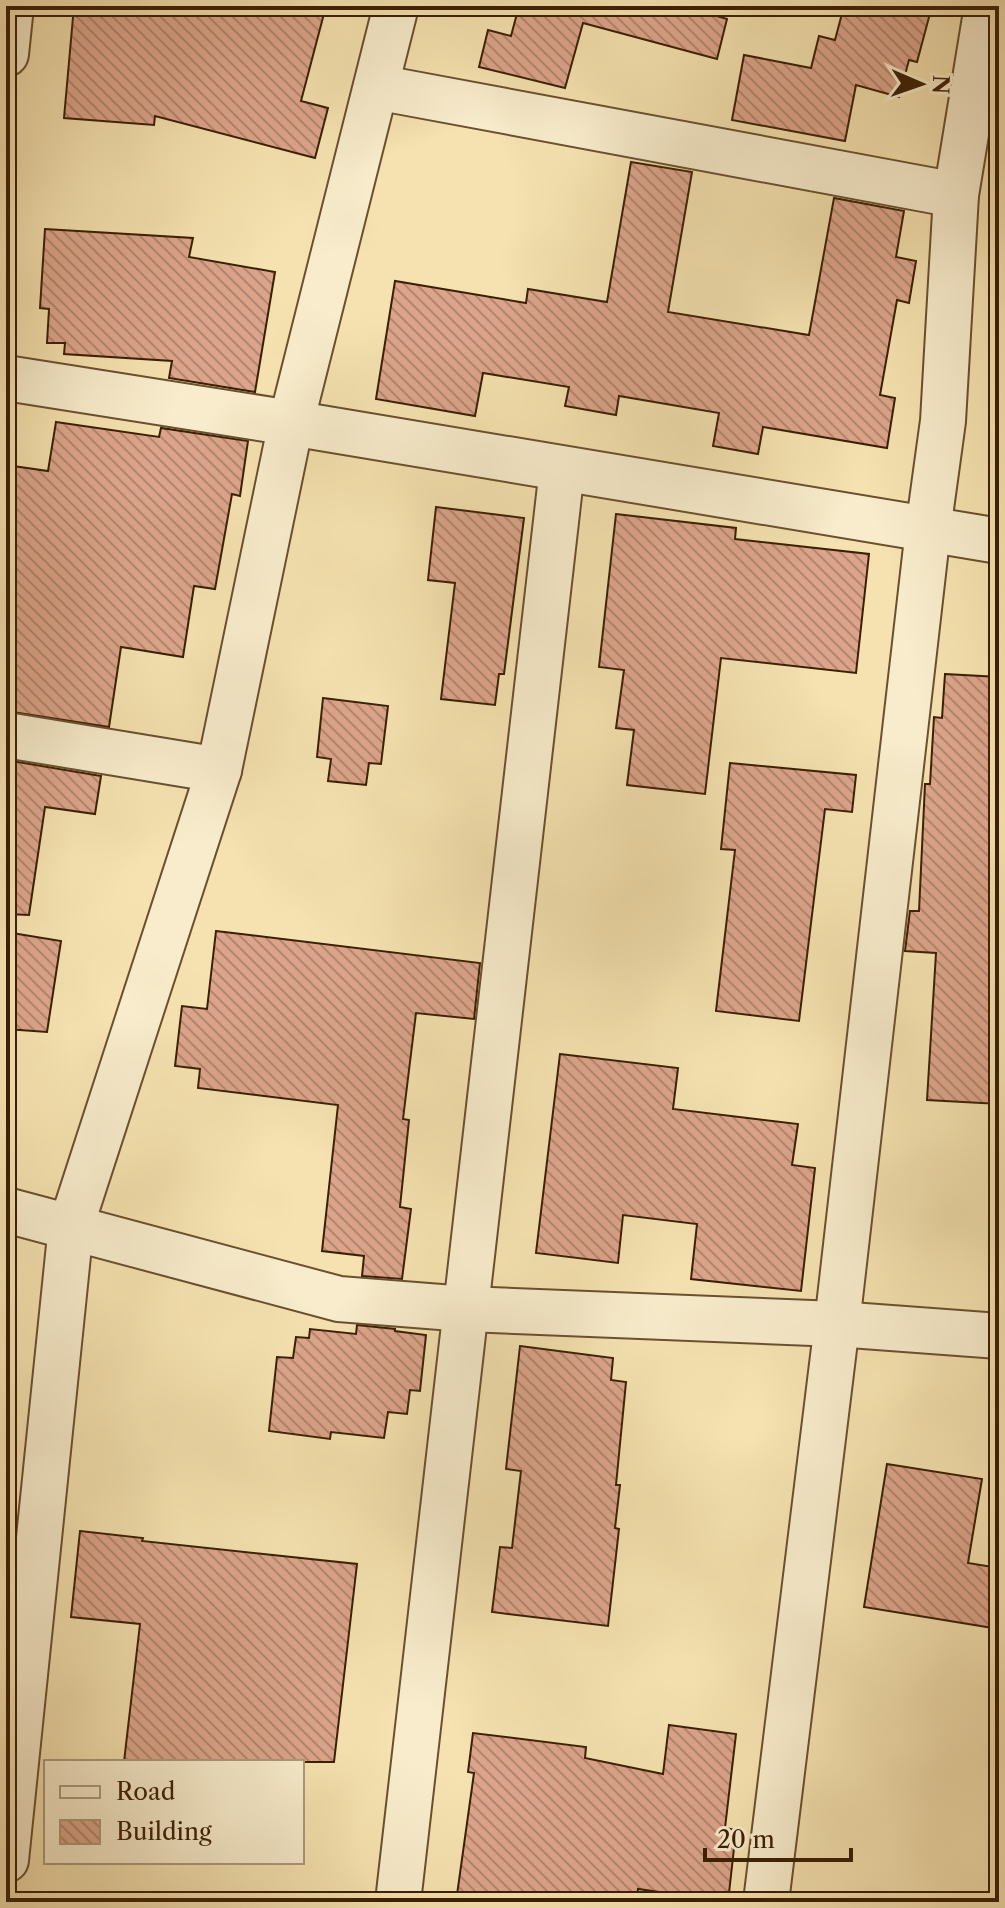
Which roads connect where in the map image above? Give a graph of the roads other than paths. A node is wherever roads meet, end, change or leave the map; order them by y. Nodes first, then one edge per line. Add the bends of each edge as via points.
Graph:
1 (11, 6) edge
2 (396, 6) edge
3 (987, 6) edge
4 (6, 54) edge
5 (376, 87) junction
6 (956, 195) junction
7 (6, 378) edge
8 (291, 423) junction
9 (562, 469) junction
10 (928, 530) junction
11 (999, 541) edge
12 (6, 735) edge
13 (219, 770) junction
14 (6, 1210) edge
15 (71, 1226) junction
16 (466, 1309) junction
17 (837, 1324) junction
18 (999, 1336) edge
19 (6, 1860) edge
20 (398, 1902) edge
21 (766, 1902) edge

1 - 4 street
2 - 5 street
3 - 6 street
5 - 6 street
5 - 8 street
6 - 10 street via 943,421
7 - 8 street
8 - 9 street
8 - 13 street
9 - 10 street
9 - 16 street
10 - 11 street
10 - 17 street
12 - 13 street
13 - 15 street
14 - 15 street
15 - 16 street via 339,1299
15 - 19 street
16 - 17 street
16 - 20 street
17 - 18 street
17 - 21 street

